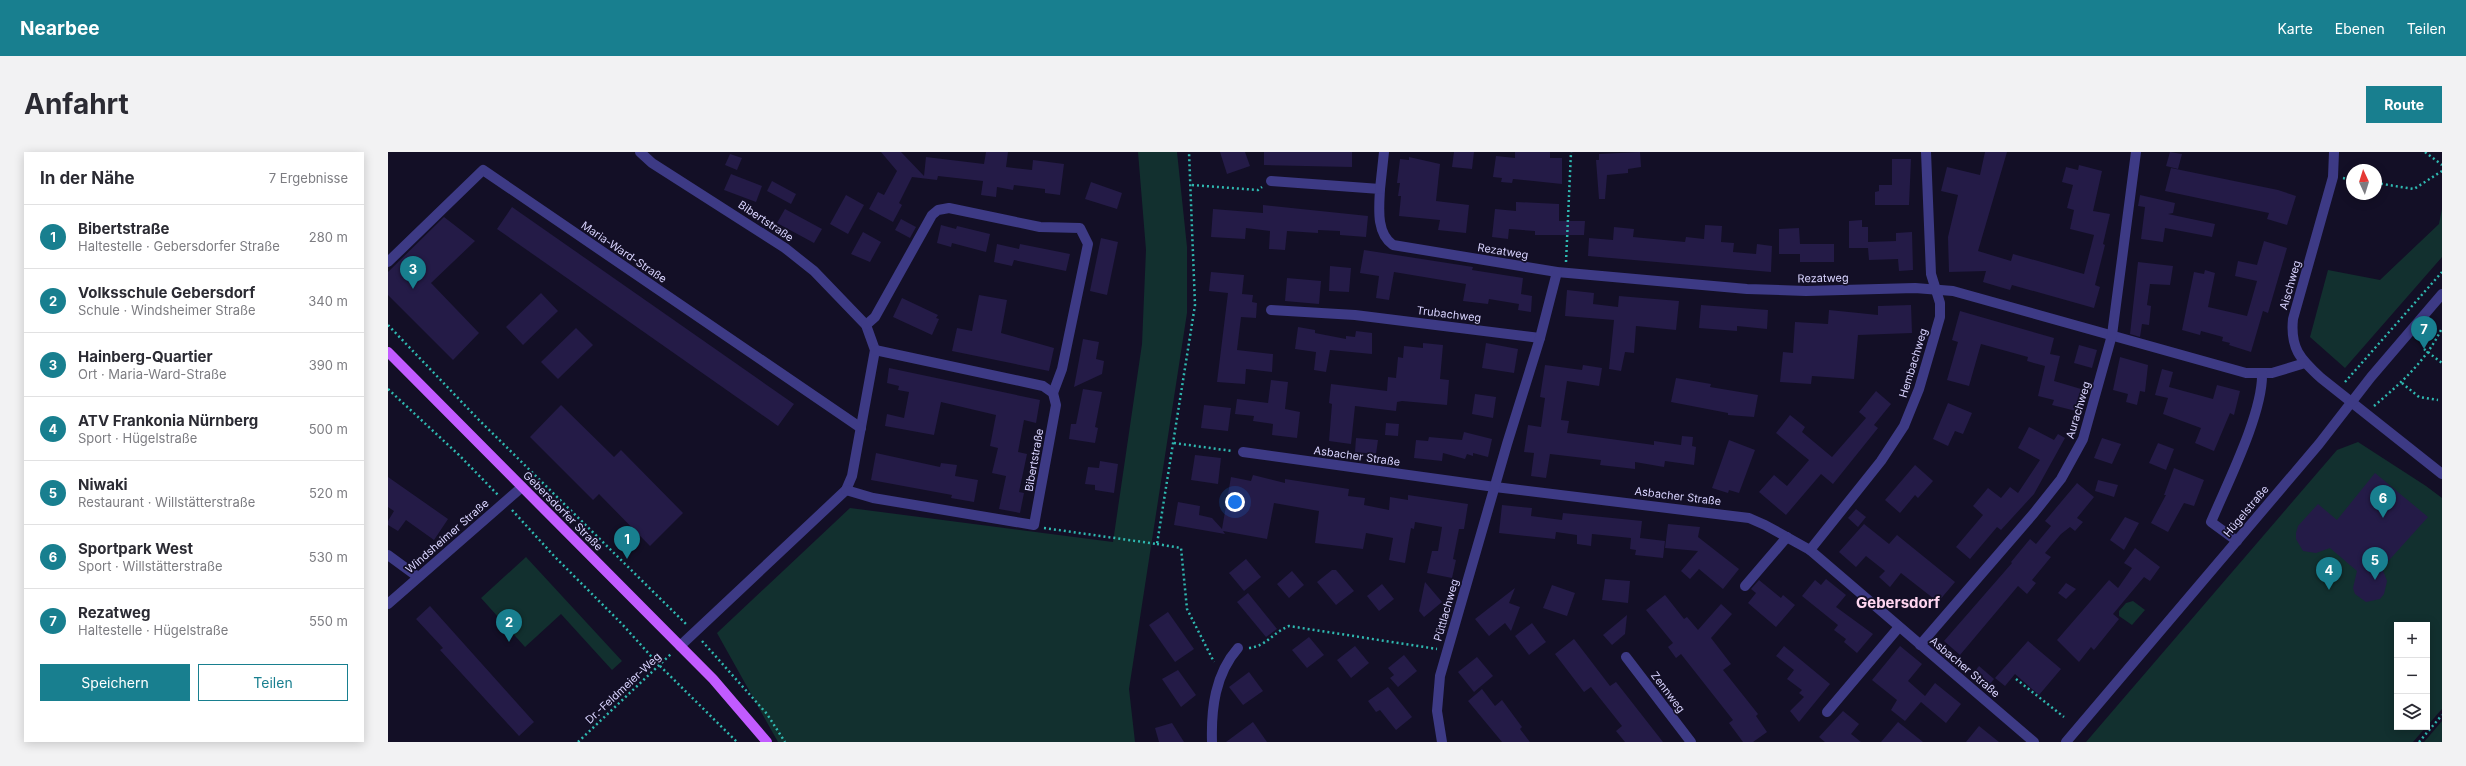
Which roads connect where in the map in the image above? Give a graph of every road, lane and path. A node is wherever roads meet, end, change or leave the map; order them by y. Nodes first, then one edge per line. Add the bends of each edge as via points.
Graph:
1 (640, 152) edge
2 (1189, 152) edge
3 (1384, 152) edge
4 (1571, 152) edge
5 (1926, 152) edge
6 (2136, 152) edge
7 (2334, 152) edge
8 (2425, 152) edge
9 (2442, 165) edge
10 (2442, 171) edge
11 (1271, 180) joint
12 (2382, 184) edge
13 (1192, 185) junction
14 (1380, 189) junction
15 (388, 262) edge
16 (1561, 272) junction
17 (2442, 272) edge
18 (1935, 289) junction
19 (2442, 294) edge
20 (1271, 310) dead end
21 (388, 325) edge
22 (866, 325) junction
23 (2442, 328) edge
24 (2112, 335) junction
25 (1540, 338) junction
26 (2424, 349) dead end
27 (875, 350) junction
28 (388, 352) edge
29 (2428, 352) junction
30 (2305, 363) junction
31 (2442, 363) edge
32 (2262, 374) junction
33 (2402, 383) junction
34 (388, 389) edge
35 (2338, 392) junction
36 (1053, 393) junction
37 (2438, 400) dead end
38 (2351, 404) junction
39 (2365, 415) junction
40 (861, 428) junction
41 (1174, 443) junction
42 (1243, 452) joint
43 (2442, 474) edge
44 (522, 487) junction
45 (1495, 487) junction
46 (846, 490) junction
47 (505, 502) junction
48 (1034, 525) junction
49 (1787, 537) junction
50 (2237, 541) junction
51 (1157, 544) junction
52 (1810, 550) junction
53 (388, 555) edge
54 (418, 577) junction
55 (1744, 586) dead end
56 (388, 604) edge
57 (1899, 627) junction
58 (694, 633) junction
59 (1920, 645) junction
60 (680, 646) junction
61 (1238, 648) joint
62 (1447, 650) junction
63 (1626, 656) dead end
64 (659, 665) junction
65 (1221, 675) junction
66 (2016, 679) dead end
67 (1827, 712) dead end
68 (2442, 715) edge
69 (2064, 717) dead end
70 (578, 742) edge
71 (737, 742) edge
72 (767, 742) edge
73 (784, 742) edge
74 (1212, 742) edge
75 (1442, 742) edge
76 (1691, 742) edge
77 (2034, 742) edge
78 (2066, 742) edge
79 (2419, 742) edge

1 - 22 street, Bibertstraße via 652,163 785,248 814,271
2 - 13 path
3 - 14 street, Rezatweg
4 - 16 path
5 - 18 street, Hembachweg via 1931,274
6 - 24 street, Aurachweg
7 - 30 street, Aischweg via 2333,177 2293,319 2293,342
8 - 9 path
10 - 12 path via 2414,189
11 - 13 path via 1258,190
11 - 14 street
13 - 41 path via 1196,305
14 - 16 street, Rezatweg via 1382,231 1385,240 1393,245
15 - 40 street, Maria-Ward-Straße via 483,170
16 - 18 street, Rezatweg via 1755,290
16 - 25 street
17 - 35 path via 2372,349
18 - 24 street, Rezatweg via 1953,291
18 - 52 street, Hembachweg via 1940,303 1940,317 1919,388 1904,426 1881,461
19 - 38 street, Hügelstraße
20 - 25 street, Trubachweg via 1355,315
21 - 58 path via 479,420 672,608
22 - 27 street, Bibertstraße
22 - 36 street via 876,317 926,224 938,210 949,208 1040,227 1080,228 1088,244 1062,369
23 - 29 path
24 - 32 street, Rezatweg via 2246,373
24 - 59 street, Aurachweg via 2087,427 2073,460 2034,513
25 - 45 street
26 - 29 path
27 - 36 street via 1043,386
27 - 40 street, Bibertstraße
28 - 44 main road, Gebersdorfer Straße
29 - 31 path
29 - 33 path
30 - 32 street, Rezatweg via 2283,371
30 - 35 street, Aischweg
32 - 50 street via 2262,388 2256,411 2211,522
33 - 37 path via 2419,397
33 - 39 path
34 - 47 path
35 - 38 street, Aischweg
36 - 48 street, Bibertstraße via 1056,405
38 - 39 street, Aischweg
38 - 50 street, Hügelstraße
39 - 43 street, Aischweg
40 - 46 street, Bibertstraße via 852,476
41 - 42 path
41 - 51 path
42 - 45 street, Asbacher Straße
44 - 47 street, Windsheimer Straße
44 - 60 main road, Gebersdorfer Straße
45 - 49 street, Asbacher Straße via 1728,514 1749,518
45 - 62 street, Püttlachweg
46 - 48 street via 873,498
46 - 58 street, Bibertstraße
47 - 54 street, Windsheimer Straße
47 - 64 path
48 - 51 path
49 - 52 street, Asbacher Straße
49 - 55 street
50 - 78 street, Hügelstraße
51 - 65 path via 1181,548 1187,609
52 - 57 street, Asbacher Straße
53 - 54 street
54 - 56 street, Windsheimer Straße
57 - 59 street, Asbacher Straße
57 - 67 street
58 - 60 street, Bibertstraße
58 - 73 path via 768,714
59 - 77 street, Asbacher Straße
60 - 64 path, Dr.-Feldmeier-Weg
60 - 72 main road, Gebersdorfer Straße via 730,698
61 - 62 path via 1261,647 1289,626
61 - 65 street via 1228,660
62 - 75 street, Püttlachweg via 1437,694 1438,726
63 - 76 street, Zennweg
64 - 70 path, Dr.-Feldmeier-Weg
64 - 71 path
65 - 74 street via 1216,694
66 - 69 path
68 - 79 path

